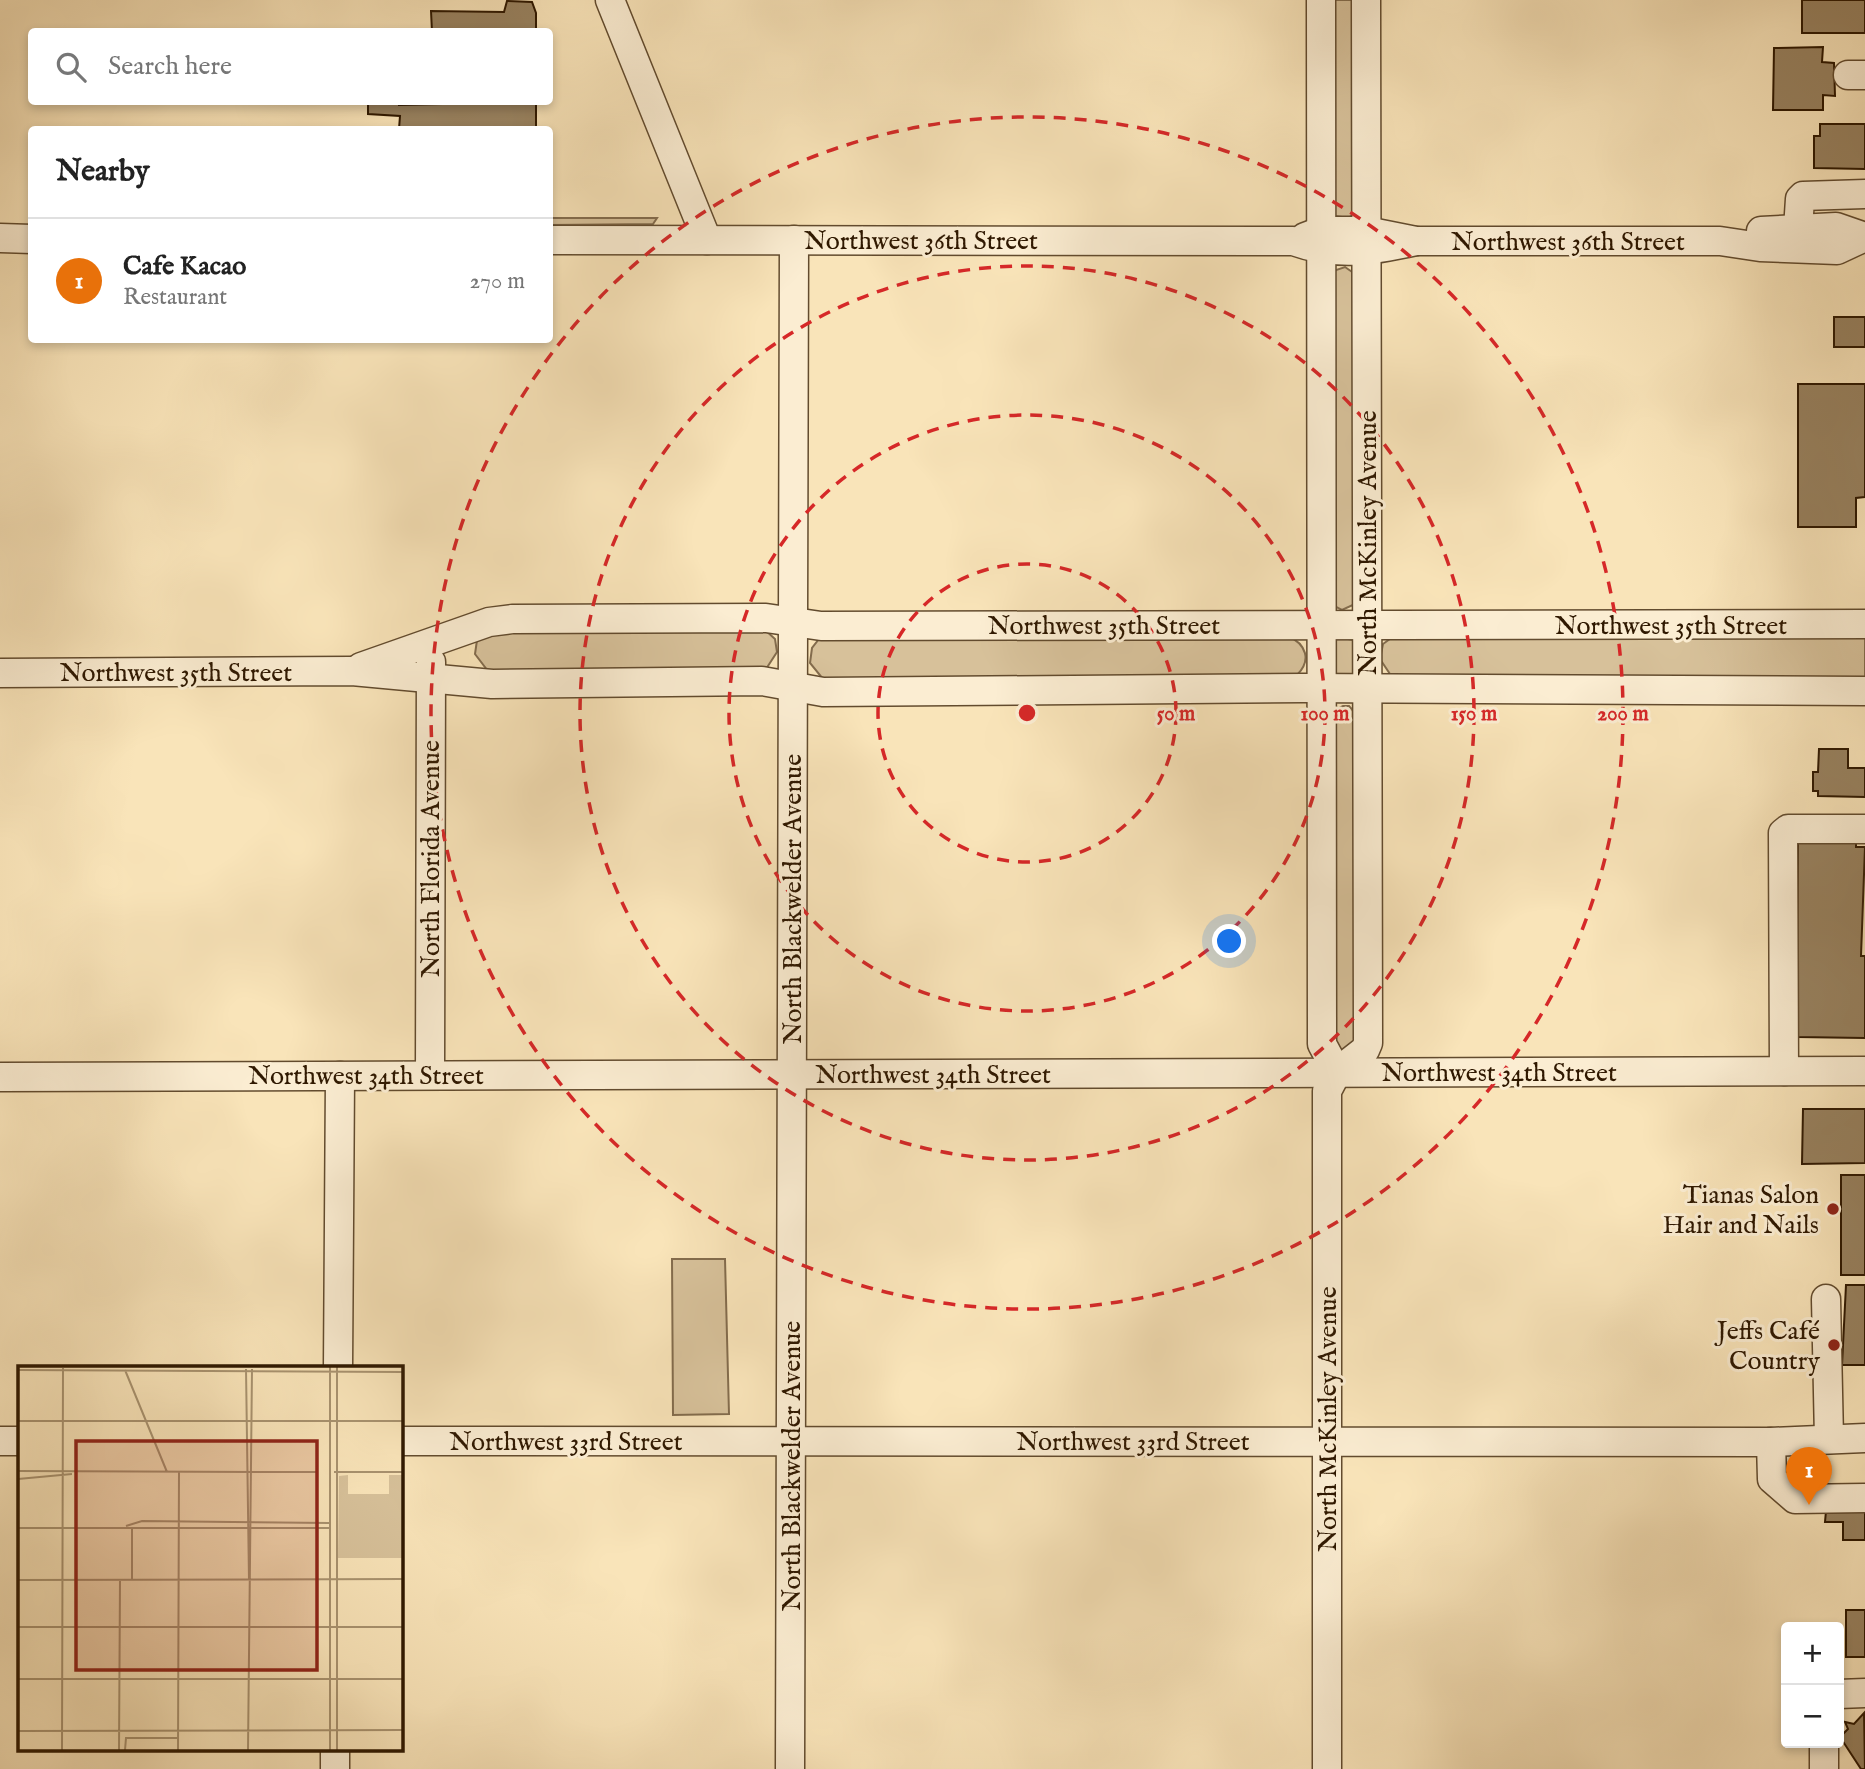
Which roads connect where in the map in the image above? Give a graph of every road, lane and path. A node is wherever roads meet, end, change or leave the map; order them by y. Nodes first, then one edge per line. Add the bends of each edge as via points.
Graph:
1 (610, 0) edge
2 (1321, 0) edge
3 (1366, 0) edge
4 (1865, 194) edge
5 (1798, 229) junction
6 (1865, 237) edge
7 (0, 238) edge
8 (28, 239) edge
9 (28, 240) edge
10 (553, 240) edge
11 (707, 240) junction
12 (794, 240) junction
13 (1321, 241) junction
14 (1366, 241) junction
15 (1720, 241) junction
16 (0, 247) edge
17 (793, 622) junction
18 (1865, 624) edge
19 (1322, 625) junction
20 (1368, 625) junction
21 (431, 642) junction
22 (352, 671) junction
23 (0, 673) edge
24 (431, 678) junction
25 (793, 687) junction
26 (1323, 688) junction
27 (1366, 689) junction
28 (1865, 691) edge
29 (1865, 830) edge
30 (1784, 1071) junction
31 (1865, 1071) edge
32 (1338, 1072) junction
33 (792, 1074) junction
34 (430, 1075) junction
35 (340, 1076) junction
36 (0, 1077) edge
37 (1826, 1299) dead end
38 (338, 1366) edge
39 (1865, 1438) edge
40 (1829, 1439) junction
41 (0, 1441) edge
42 (18, 1441) edge
43 (402, 1441) edge
44 (791, 1441) junction
45 (1328, 1442) junction
46 (1771, 1442) junction
47 (1865, 1498) edge
48 (1865, 1693) edge
49 (1844, 1694) edge
50 (1824, 1748) edge
51 (790, 1769) edge
52 (1328, 1769) edge
53 (1824, 1769) edge

1 - 11 street
2 - 13 street, North McKinley Avenue
3 - 14 street, North McKinley Avenue
4 - 5 street via 1803,196
5 - 6 street, Northwest 36th Street via 1836,227
5 - 15 street, Northwest 36th Street
6 - 15 street, Northwest 36th Street via 1837,250
7 - 8 street
9 - 16 street
10 - 11 street, Northwest 36th Street
11 - 12 street, Northwest 36th Street
12 - 13 street, Northwest 36th Street
12 - 17 street, North Blackwelder Avenue
13 - 14 street, Northwest 36th Street
13 - 19 street, North McKinley Avenue
14 - 15 street, Northwest 36th Street
14 - 20 street, North McKinley Avenue
17 - 19 street, Northwest 35th Street via 821,626
17 - 21 street, Northwest 35th Street via 766,618 512,619
17 - 25 street, North Blackwelder Avenue
18 - 20 street, Northwest 35th Street
19 - 20 street, Northwest 35th Street
19 - 26 street, North McKinley Avenue
20 - 27 street, North McKinley Avenue
21 - 22 street, Northwest 35th Street
21 - 24 street, North Florida Avenue
22 - 23 street, Northwest 35th Street
22 - 24 street, Northwest 35th Street
24 - 25 street, Northwest 35th Street via 492,684 762,681
24 - 34 street, North Florida Avenue
25 - 26 street, Northwest 35th Street via 822,692
25 - 33 street, North Blackwelder Avenue
26 - 27 street, Northwest 35th Street
26 - 32 street, North McKinley Avenue via 1322,1044
27 - 28 street, Northwest 35th Street
27 - 32 street, North McKinley Avenue via 1367,1044 1365,1051
29 - 30 street via 1788,829 1783,833
30 - 31 street, Northwest 34th Street
30 - 32 street, Northwest 34th Street
32 - 33 street, Northwest 34th Street
32 - 45 street, North McKinley Avenue via 1328,1091
33 - 34 street, Northwest 34th Street
33 - 44 street, North Blackwelder Avenue
34 - 35 street, Northwest 34th Street
35 - 36 street, Northwest 34th Street
35 - 38 street
37 - 40 street
39 - 40 street, Northwest 33rd Street
40 - 46 street, Northwest 33rd Street
41 - 42 street
43 - 44 street, Northwest 33rd Street
44 - 45 street, Northwest 33rd Street
44 - 51 street, North Blackwelder Avenue
45 - 46 street, Northwest 33rd Street
45 - 52 street, North McKinley Avenue
46 - 47 street via 1772,1479 1795,1499
48 - 49 street
50 - 53 street

